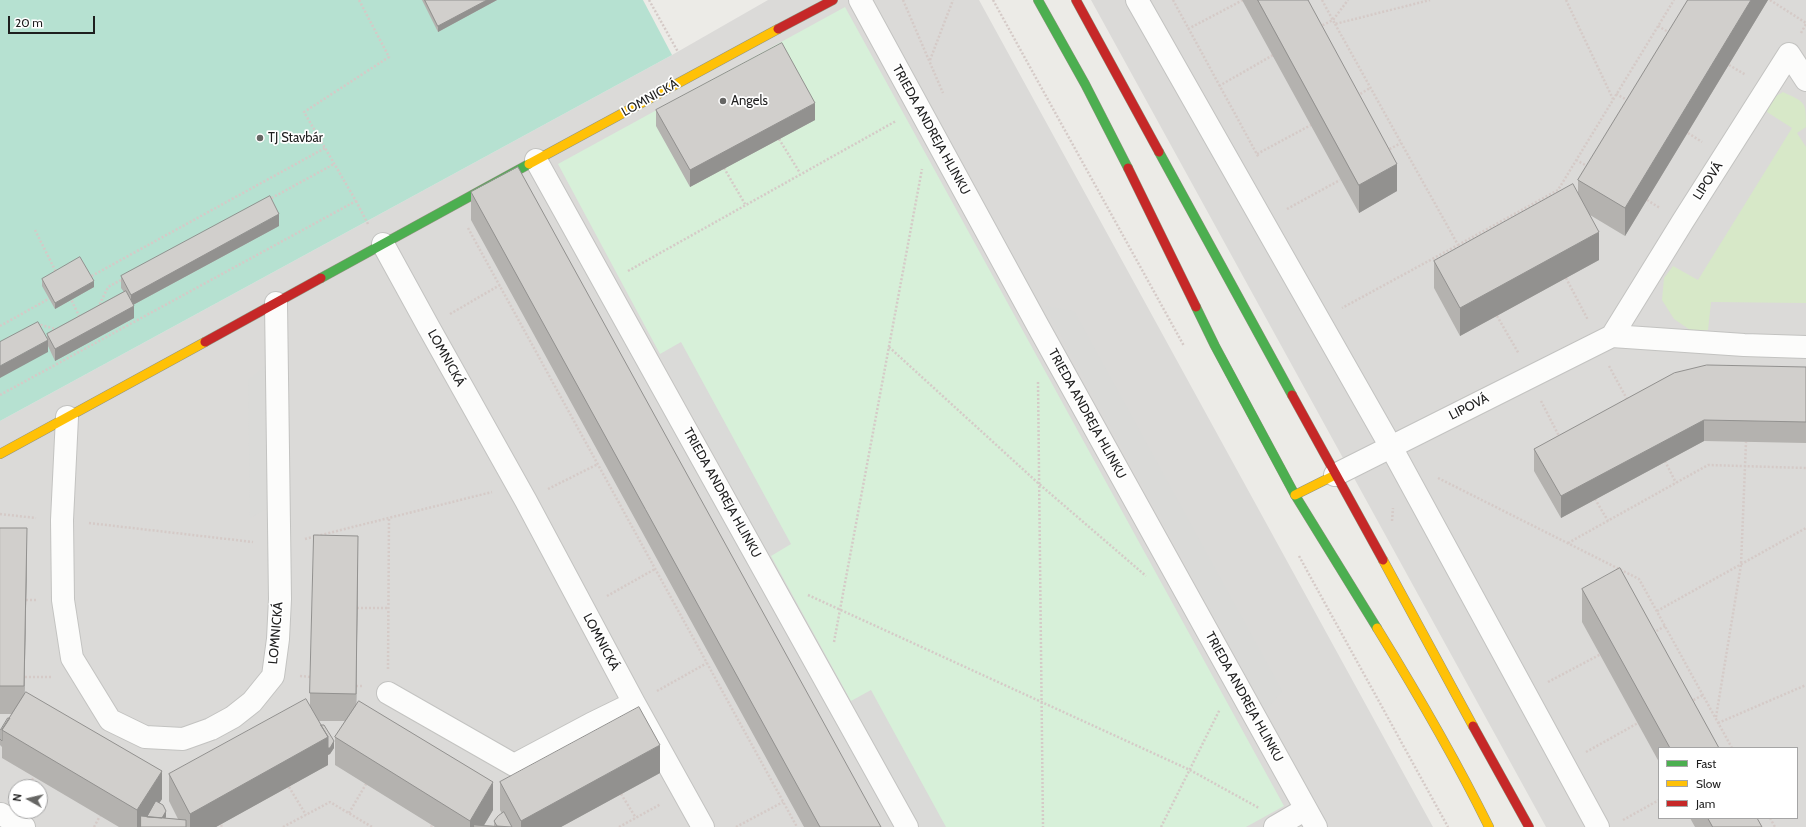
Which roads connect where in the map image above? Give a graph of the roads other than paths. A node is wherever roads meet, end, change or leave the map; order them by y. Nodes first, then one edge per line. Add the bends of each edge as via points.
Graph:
1 (833, 0) edge
2 (860, 0) edge
3 (1038, 0) edge
4 (1076, 0) edge
5 (1137, 0) edge
6 (1806, 80) edge
7 (536, 160) junction
8 (377, 236) junction
9 (276, 303) junction
10 (1603, 340) junction
11 (1806, 347) edge
12 (67, 417) junction
13 (1391, 447) junction
14 (0, 454) edge
15 (1335, 475) junction
16 (1295, 495) junction
17 (388, 693) road end
18 (634, 703) junction
19 (1, 814) dead end
20 (1311, 818) edge
21 (1280, 824) edge
22 (24, 827) edge
23 (703, 827) edge
24 (907, 827) edge
25 (1489, 827) edge
26 (1529, 827) edge
27 (1598, 827) edge

1 - 7 main road, LOMNICKÁ
2 - 20 street, TRIEDA ANDREJA HLINKU
3 - 16 main road via 1099,111 1215,346
4 - 15 main road
5 - 13 street
6 - 10 street, LIPOVÁ via 1789,54
7 - 8 main road, LOMNICKÁ
7 - 24 street, TRIEDA ANDREJA HLINKU
8 - 9 main road, LOMNICKÁ
8 - 18 street, LOMNICKÁ via 522,493
9 - 12 main road, LOMNICKÁ
9 - 12 street, LOMNICKÁ via 280,599 273,676 252,702 233,717 211,729 183,739 146,737 110,720 72,658 63,600 62,520
10 - 11 street
10 - 13 street, LIPOVÁ
12 - 14 main road, LOMNICKÁ
13 - 15 street
13 - 27 street
15 - 16 main road
15 - 26 main road
16 - 25 main road via 1422,700
17 - 18 street via 514,765
18 - 23 street, LOMNICKÁ
19 - 22 street
20 - 21 street

